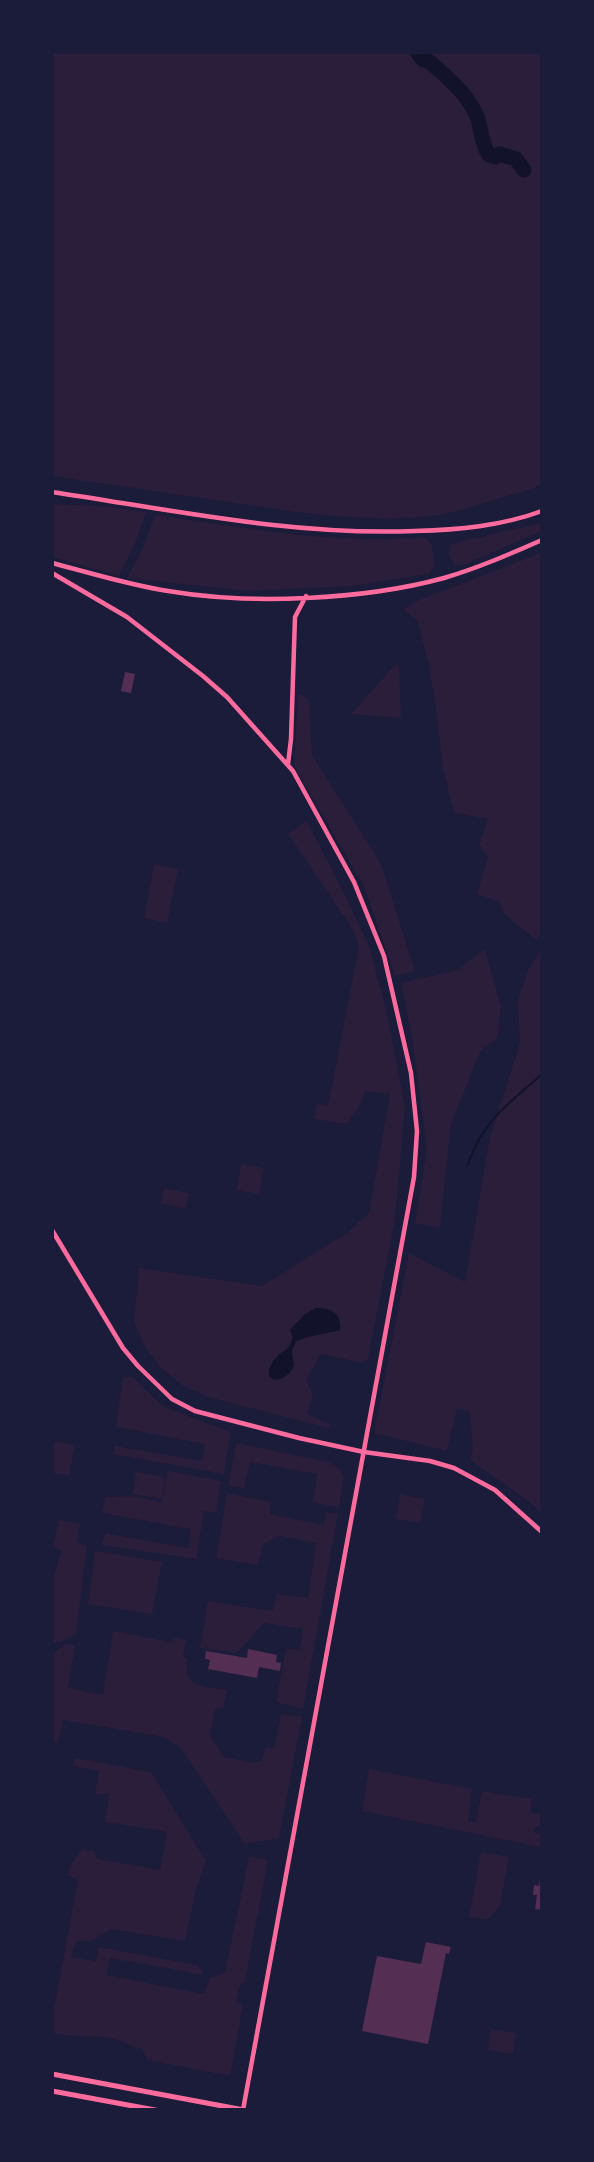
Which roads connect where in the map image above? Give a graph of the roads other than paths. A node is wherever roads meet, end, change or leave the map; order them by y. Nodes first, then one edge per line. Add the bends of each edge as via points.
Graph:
1 (52, 492) edge
2 (542, 512) edge
3 (542, 540) edge
4 (52, 563) edge
5 (52, 573) edge
6 (306, 596) junction
7 (288, 764) junction
8 (52, 1230) edge
9 (364, 1452) junction
10 (542, 1532) edge
11 (52, 2074) edge
12 (52, 2091) edge
13 (155, 2109) edge
14 (244, 2109) edge

1 - 2 main road via 326,531 460,528
3 - 6 main road via 444,578 388,589
4 - 6 main road via 177,592 250,599
5 - 7 main road via 128,617 227,697
6 - 7 main road via 295,617
7 - 9 main road via 333,840 383,952 411,1073 417,1131 414,1177
8 - 9 main road via 123,1348 172,1399 195,1411
9 - 10 main road via 454,1468 495,1490
9 - 14 main road
11 - 14 main road
12 - 13 main road

